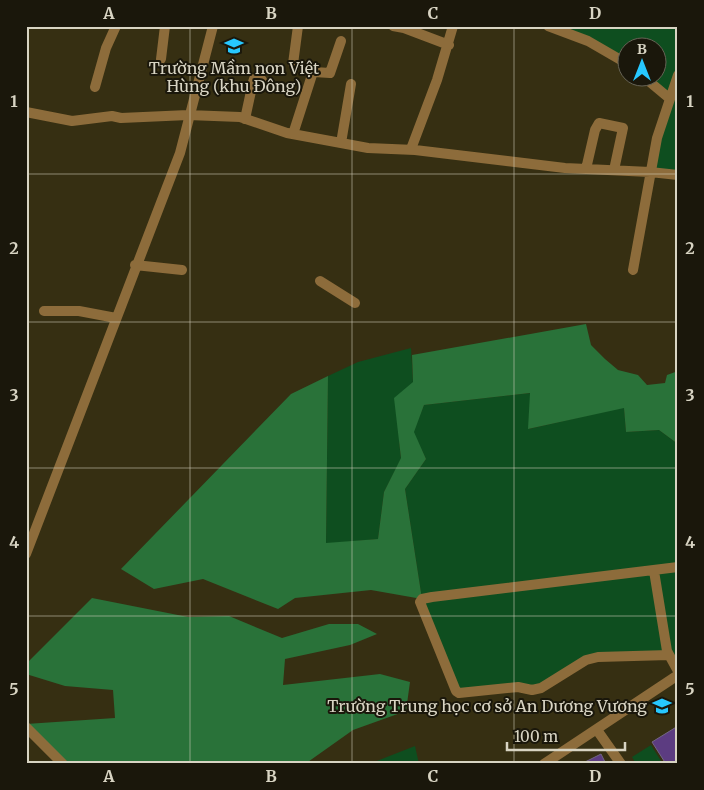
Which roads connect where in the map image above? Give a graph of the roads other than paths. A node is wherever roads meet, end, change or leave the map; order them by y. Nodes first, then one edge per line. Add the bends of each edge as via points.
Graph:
1 (116, 26) edge
2 (165, 26) edge
3 (213, 26) edge
4 (298, 26) edge
5 (393, 26) edge
6 (453, 26) edge
7 (548, 26) edge
8 (341, 41) dead end
9 (449, 45) junction
10 (616, 56) edge
11 (161, 59) dead end
12 (293, 64) dead end
13 (678, 75) edge
14 (262, 80) dead end
15 (351, 84) dead end
16 (95, 87) dead end
17 (657, 88) edge
18 (669, 98) junction
19 (26, 112) edge
20 (188, 115) junction
21 (245, 119) junction
22 (293, 134) junction
23 (341, 143) junction
24 (411, 149) junction
25 (586, 169) junction
26 (614, 170) junction
27 (650, 172) junction
28 (678, 175) edge
29 (135, 265) junction
30 (182, 270) dead end
31 (633, 270) dead end
32 (320, 280) dead end
33 (355, 303) dead end
34 (44, 311) dead end
35 (116, 318) junction
36 (26, 554) edge
37 (678, 567) edge
38 (654, 571) junction
39 (669, 654) junction
40 (678, 673) edge
41 (26, 727) edge
42 (597, 730) junction
43 (63, 764) edge
44 (544, 764) edge
45 (621, 764) edge

1 - 16 street
2 - 11 street
3 - 20 street
4 - 12 street
5 - 9 street
6 - 9 street
7 - 10 street via 588,41
8 - 22 street via 330,73 314,72 312,75
9 - 24 street
13 - 18 street
14 - 21 street via 254,79
15 - 23 street
17 - 18 street
18 - 27 street
19 - 20 street via 72,121 112,116
20 - 21 street
20 - 29 street via 180,153
21 - 22 street
22 - 23 street
23 - 24 street via 368,148
24 - 25 street
25 - 26 street
25 - 26 street via 594,130 599,123 623,128
26 - 27 street
27 - 28 street
27 - 31 street
29 - 30 street
29 - 35 street
32 - 33 street
34 - 35 street via 79,311
35 - 36 street
37 - 38 street
38 - 39 street
38 - 39 street via 432,597 420,602 459,692 518,687 532,690 541,688 586,660
39 - 40 street
40 - 42 street
41 - 43 street
42 - 44 street
42 - 45 street

